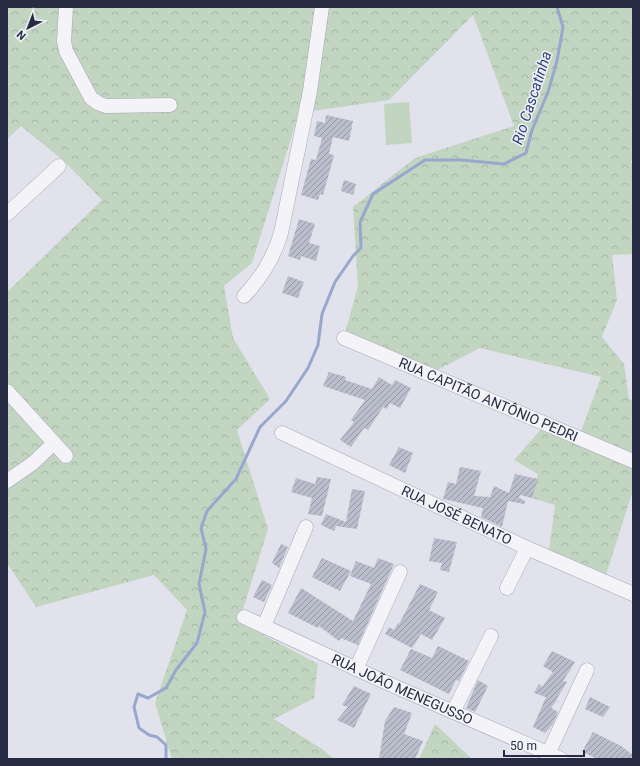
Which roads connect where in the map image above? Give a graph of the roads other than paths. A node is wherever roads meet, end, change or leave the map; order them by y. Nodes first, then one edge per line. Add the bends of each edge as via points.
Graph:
1 (66, 7) edge
2 (322, 7) edge
3 (170, 105) dead end
4 (58, 166) dead end
5 (7, 214) edge
6 (244, 296) dead end
7 (344, 338) dead end
8 (7, 391) edge
9 (282, 433) dead end
10 (54, 443) junction
11 (66, 456) dead end
12 (633, 461) edge
13 (7, 481) edge
14 (306, 527) dead end
15 (527, 548) junction
16 (400, 572) dead end
17 (507, 588) dead end
18 (633, 594) edge
19 (244, 617) dead end
20 (264, 626) junction
21 (491, 636) dead end
22 (356, 669) junction
23 (587, 670) dead end
24 (454, 712) junction
25 (554, 756) edge

1 - 3 street via 66,51 91,98 106,106
2 - 6 street via 310,91 281,233 268,266
4 - 5 street
7 - 12 street, RUA CAPITÃO ANTÔNIO PEDRI
8 - 10 street
9 - 15 street, RUA JOSÉ BENATO
10 - 11 street
10 - 13 street via 33,463
14 - 20 street
15 - 17 street
15 - 18 street, RUA JOSÉ BENATO
16 - 22 street
19 - 20 street, RUA JOÃO MENEGUSSO
20 - 22 street, RUA JOÃO MENEGUSSO
21 - 24 street
22 - 24 street, RUA JOÃO MENEGUSSO
23 - 25 street
24 - 25 street, RUA JOÃO MENEGUSSO

